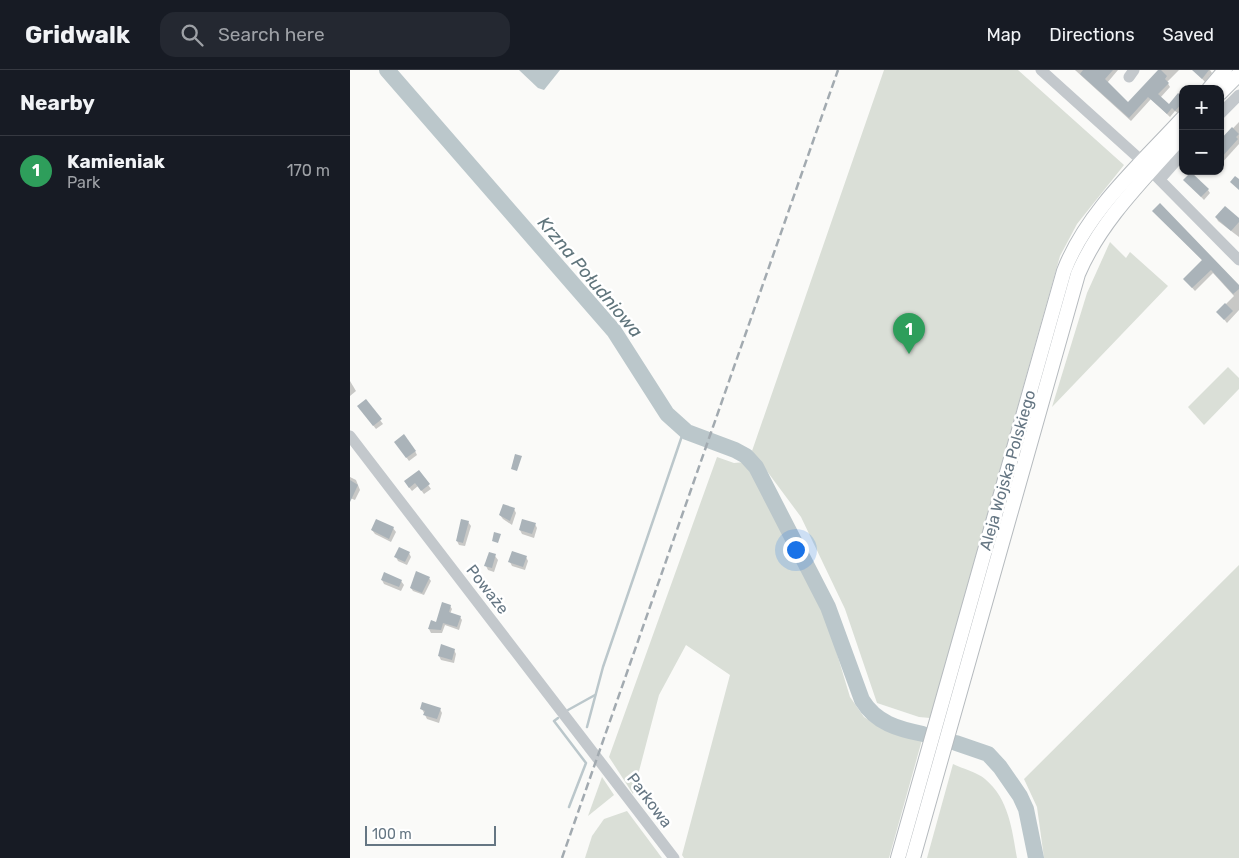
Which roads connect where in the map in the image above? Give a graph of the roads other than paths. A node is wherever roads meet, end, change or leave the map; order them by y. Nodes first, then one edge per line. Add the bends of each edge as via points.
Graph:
1 (1041, 70) edge
2 (1233, 72) edge
3 (1215, 85) edge
4 (1224, 87) edge
5 (1239, 94) edge
6 (1224, 110) edge
7 (1179, 125) edge
8 (1179, 140) edge
9 (1179, 155) edge
10 (1151, 171) junction
11 (1239, 260) edge
12 (350, 436) edge
13 (601, 762) joint
14 (674, 858) edge
15 (898, 858) edge
16 (913, 858) edge

1 - 10 street
2 - 3 main road
2 - 4 main road
5 - 6 street
7 - 10 main road, Aleja Wojska Polskiego
8 - 10 main road, Aleja Wojska Polskiego
9 - 10 street
10 - 11 street
10 - 15 main road, Aleja Wojska Polskiego via 1090,223 1074,247 1060,280
10 - 16 main road, Aleja Wojska Polskiego via 1102,230 1085,257 1076,280
12 - 13 street, Poważe
13 - 14 street, Parkowa

